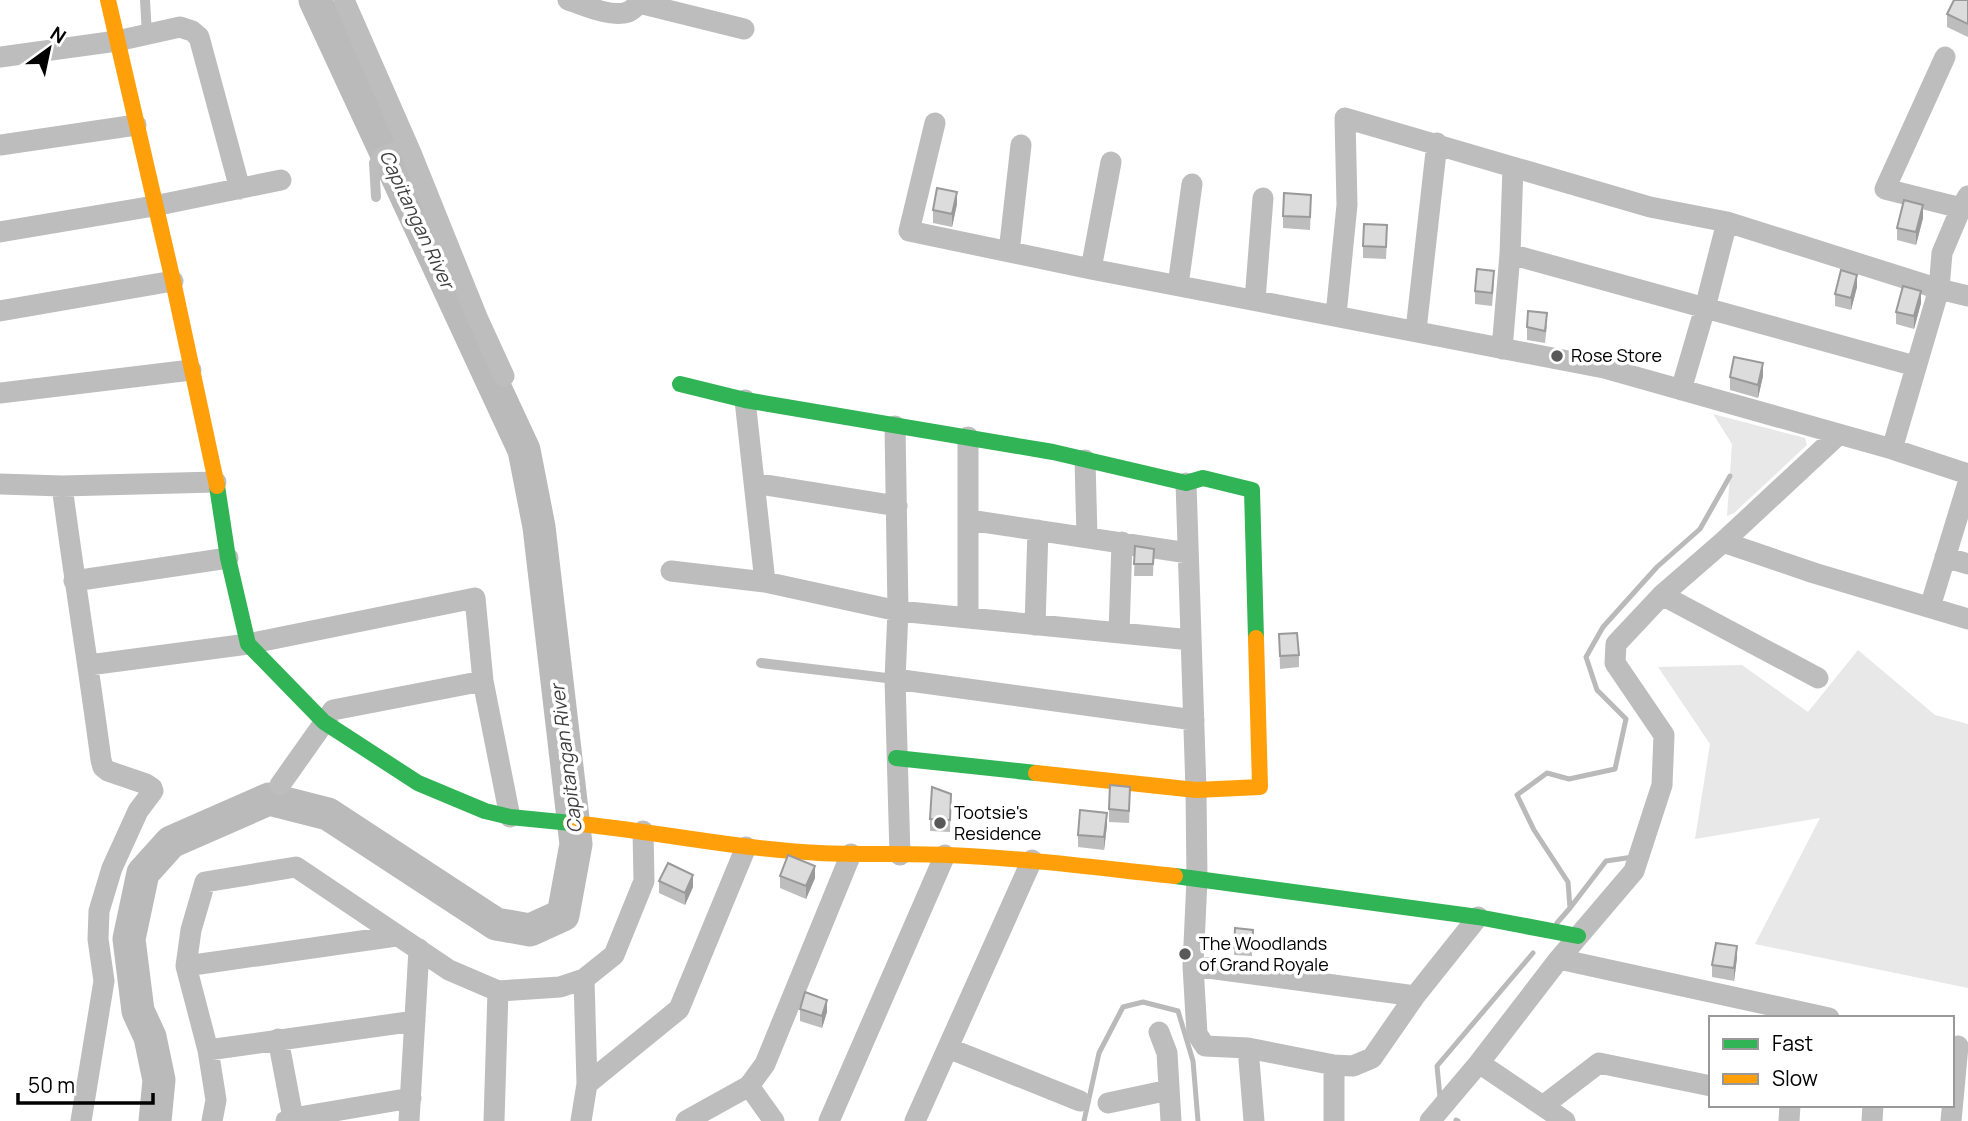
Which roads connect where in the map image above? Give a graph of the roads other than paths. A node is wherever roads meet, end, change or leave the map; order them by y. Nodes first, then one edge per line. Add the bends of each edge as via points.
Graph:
1 (108, 0) edge
2 (145, 0) edge
3 (344, 0) edge
4 (568, 0) edge
5 (640, 2) edge
6 (744, 29) dead end
7 (147, 35) junction
8 (117, 41) junction
9 (0, 57) edge
10 (1945, 57) dead end
11 (935, 123) dead end
12 (136, 125) junction
13 (1437, 143) junction
14 (401, 144) junction
15 (0, 145) edge
16 (1021, 145) dead end
17 (1111, 162) dead end
18 (1513, 167) junction
19 (281, 180) dead end
20 (1192, 184) dead end
21 (240, 189) junction
22 (376, 197) dead end
23 (1263, 198) dead end
24 (1965, 202) edge
25 (154, 206) junction
26 (1727, 222) junction
27 (0, 232) edge
28 (1009, 252) junction
29 (1510, 254) junction
30 (1091, 269) junction
31 (173, 281) junction
32 (1178, 285) junction
33 (1939, 289) junction
34 (1968, 296) edge
35 (1255, 300) junction
36 (1705, 308) junction
37 (0, 311) edge
38 (1336, 315) junction
39 (1416, 330) junction
40 (1502, 349) junction
41 (1915, 366) junction
42 (191, 370) junction
43 (504, 376) dead end
44 (680, 384) dead end
45 (1681, 390) junction
46 (0, 393) edge
47 (745, 400) junction
48 (895, 426) junction
49 (1839, 434) junction
50 (968, 437) junction
51 (1892, 449) junction
52 (1085, 460) junction
53 (1968, 474) edge
54 (216, 482) junction
55 (754, 483) junction
56 (1968, 483) edge
57 (0, 484) edge
58 (1186, 484) junction
59 (62, 486) junction
60 (897, 506) junction
61 (969, 520) junction
62 (1038, 530) junction
63 (1087, 537) junction
64 (1122, 542) junction
65 (1723, 542) junction
66 (1188, 553) junction
67 (1945, 557) junction
68 (228, 558) junction
69 (1968, 564) edge
70 (671, 571) dead end
71 (74, 581) junction
72 (765, 582) junction
73 (1662, 595) junction
74 (1930, 607) junction
75 (898, 611) junction
76 (968, 618) junction
77 (1968, 619) edge
78 (1035, 625) junction
79 (1119, 633) junction
80 (1191, 640) junction
81 (248, 644) junction
82 (761, 663) dead end
83 (89, 665) junction
84 (1818, 678) dead end
85 (895, 679) junction
86 (483, 681) junction
87 (1194, 720) junction
88 (324, 722) junction
89 (896, 758) junction
90 (280, 785) dead end
91 (1196, 790) junction
92 (510, 817) junction
93 (643, 831) junction
94 (746, 847) junction
95 (851, 854) junction
96 (900, 855) junction
97 (945, 855) junction
98 (1032, 860) junction
99 (1197, 878) junction
100 (1478, 916) junction
101 (396, 936) junction
102 (1578, 936) junction
103 (419, 949) junction
104 (1559, 959) junction
105 (187, 966) junction
106 (1193, 966) junction
107 (584, 979) junction
108 (498, 991) junction
109 (1415, 996) junction
110 (1796, 1014) edge
111 (415, 1021) junction
112 (1159, 1032) dead end
113 (278, 1039) junction
114 (1959, 1046) edge
115 (947, 1048) junction
116 (1248, 1048) junction
117 (208, 1050) junction
118 (1479, 1063) junction
119 (1334, 1065) junction
120 (587, 1084) junction
121 (749, 1086) junction
122 (1709, 1086) edge
123 (1169, 1090) junction
124 (1954, 1093) edge
125 (411, 1098) junction
126 (1080, 1101) dead end
127 (1108, 1102) dead end
128 (1544, 1105) junction
129 (290, 1120) edge
130 (81, 1121) edge
131 (212, 1121) edge
132 (409, 1121) edge
133 (494, 1121) edge
134 (582, 1121) edge
135 (686, 1121) edge
136 (774, 1121) edge
137 (829, 1121) edge
138 (915, 1121) edge
139 (1171, 1121) edge
140 (1254, 1121) edge
141 (1334, 1121) edge
142 (1430, 1121) edge
143 (1565, 1121) edge

1 - 8 street
2 - 7 lane
3 - 14 street
4 - 5 street via 623,14
5 - 6 street
7 - 8 street
7 - 21 street via 180,27 198,37
8 - 9 street
8 - 12 street
10 - 24 street via 1885,189
11 - 28 street via 909,231
12 - 15 street
12 - 25 street
13 - 18 street
13 - 38 street via 1345,118 1347,205
13 - 39 street
14 - 22 lane via 378,154 374,163
14 - 43 street
16 - 28 street
17 - 30 street
18 - 26 street via 1650,207
18 - 29 street
19 - 21 street
20 - 32 street
21 - 25 street
23 - 35 street
24 - 33 street via 1942,253
25 - 27 street
25 - 31 street
26 - 33 street
26 - 36 street
28 - 30 street
29 - 36 street
29 - 40 street
30 - 32 street
31 - 37 street
31 - 42 street
32 - 35 street
33 - 34 street
33 - 41 street
35 - 38 street
36 - 41 street
36 - 45 street
38 - 39 street
39 - 40 street
40 - 45 street via 1604,368
41 - 51 street
42 - 46 street
42 - 54 street
44 - 47 street
45 - 49 street
47 - 48 street
47 - 55 street
48 - 50 street
48 - 60 street
49 - 51 street
49 - 65 street
50 - 52 street
50 - 61 street
51 - 53 street
52 - 58 street
52 - 63 street
54 - 59 street
54 - 68 street
55 - 60 street
55 - 72 street
56 - 67 street
57 - 59 street
58 - 66 street
58 - 91 street via 1203,478 1252,490 1260,787
59 - 71 street
60 - 75 street
61 - 62 street
61 - 76 street
62 - 63 street
62 - 78 street
63 - 64 street
64 - 66 street
64 - 79 street
65 - 73 street
65 - 74 street
66 - 80 street
67 - 69 street
67 - 74 street
68 - 71 street
68 - 81 street
70 - 72 street
71 - 83 street
72 - 75 street
73 - 84 street
73 - 102 street via 1616,645 1615,663 1664,735 1662,785 1634,872
74 - 77 street
75 - 76 street
75 - 85 street
76 - 78 street
78 - 79 street
79 - 80 street
80 - 87 street
81 - 83 street
81 - 86 street via 475,598
81 - 88 street
82 - 85 lane
83 - 130 street via 103,767 153,791 123,844 99,911 104,981
85 - 87 street
85 - 89 street
86 - 88 street via 333,710
86 - 92 street
87 - 91 street
88 - 90 street
88 - 92 street via 418,783
89 - 91 street
89 - 96 street
91 - 99 street
92 - 93 street
93 - 94 street
93 - 107 street via 644,881 614,955
94 - 95 street
94 - 120 street via 679,1009
95 - 96 street
95 - 121 street via 765,1064
96 - 97 street
97 - 98 street
97 - 137 street
98 - 99 street
98 - 115 street
99 - 100 street
99 - 106 street
100 - 102 street
100 - 109 street
101 - 103 street
101 - 105 street
101 - 105 street via 296,867 205,882 191,930
102 - 104 street
103 - 108 street via 449,970
103 - 111 street
104 - 110 street
104 - 118 street
105 - 117 street
106 - 109 street
106 - 116 street via 1196,1034 1205,1046
107 - 108 street via 560,987
107 - 120 street
108 - 133 street
109 - 119 street via 1372,1058 1353,1066
111 - 113 street
111 - 125 street
112 - 123 street via 1167,1053
113 - 117 street
113 - 129 street
114 - 124 street
115 - 126 street
115 - 138 street
116 - 119 street
116 - 140 street
117 - 131 street via 216,1100
118 - 128 street
118 - 142 street
119 - 141 street
120 - 134 street
121 - 135 street
121 - 136 street
122 - 128 street via 1599,1063
123 - 127 street
123 - 139 street
125 - 129 street
125 - 132 street
128 - 143 street

